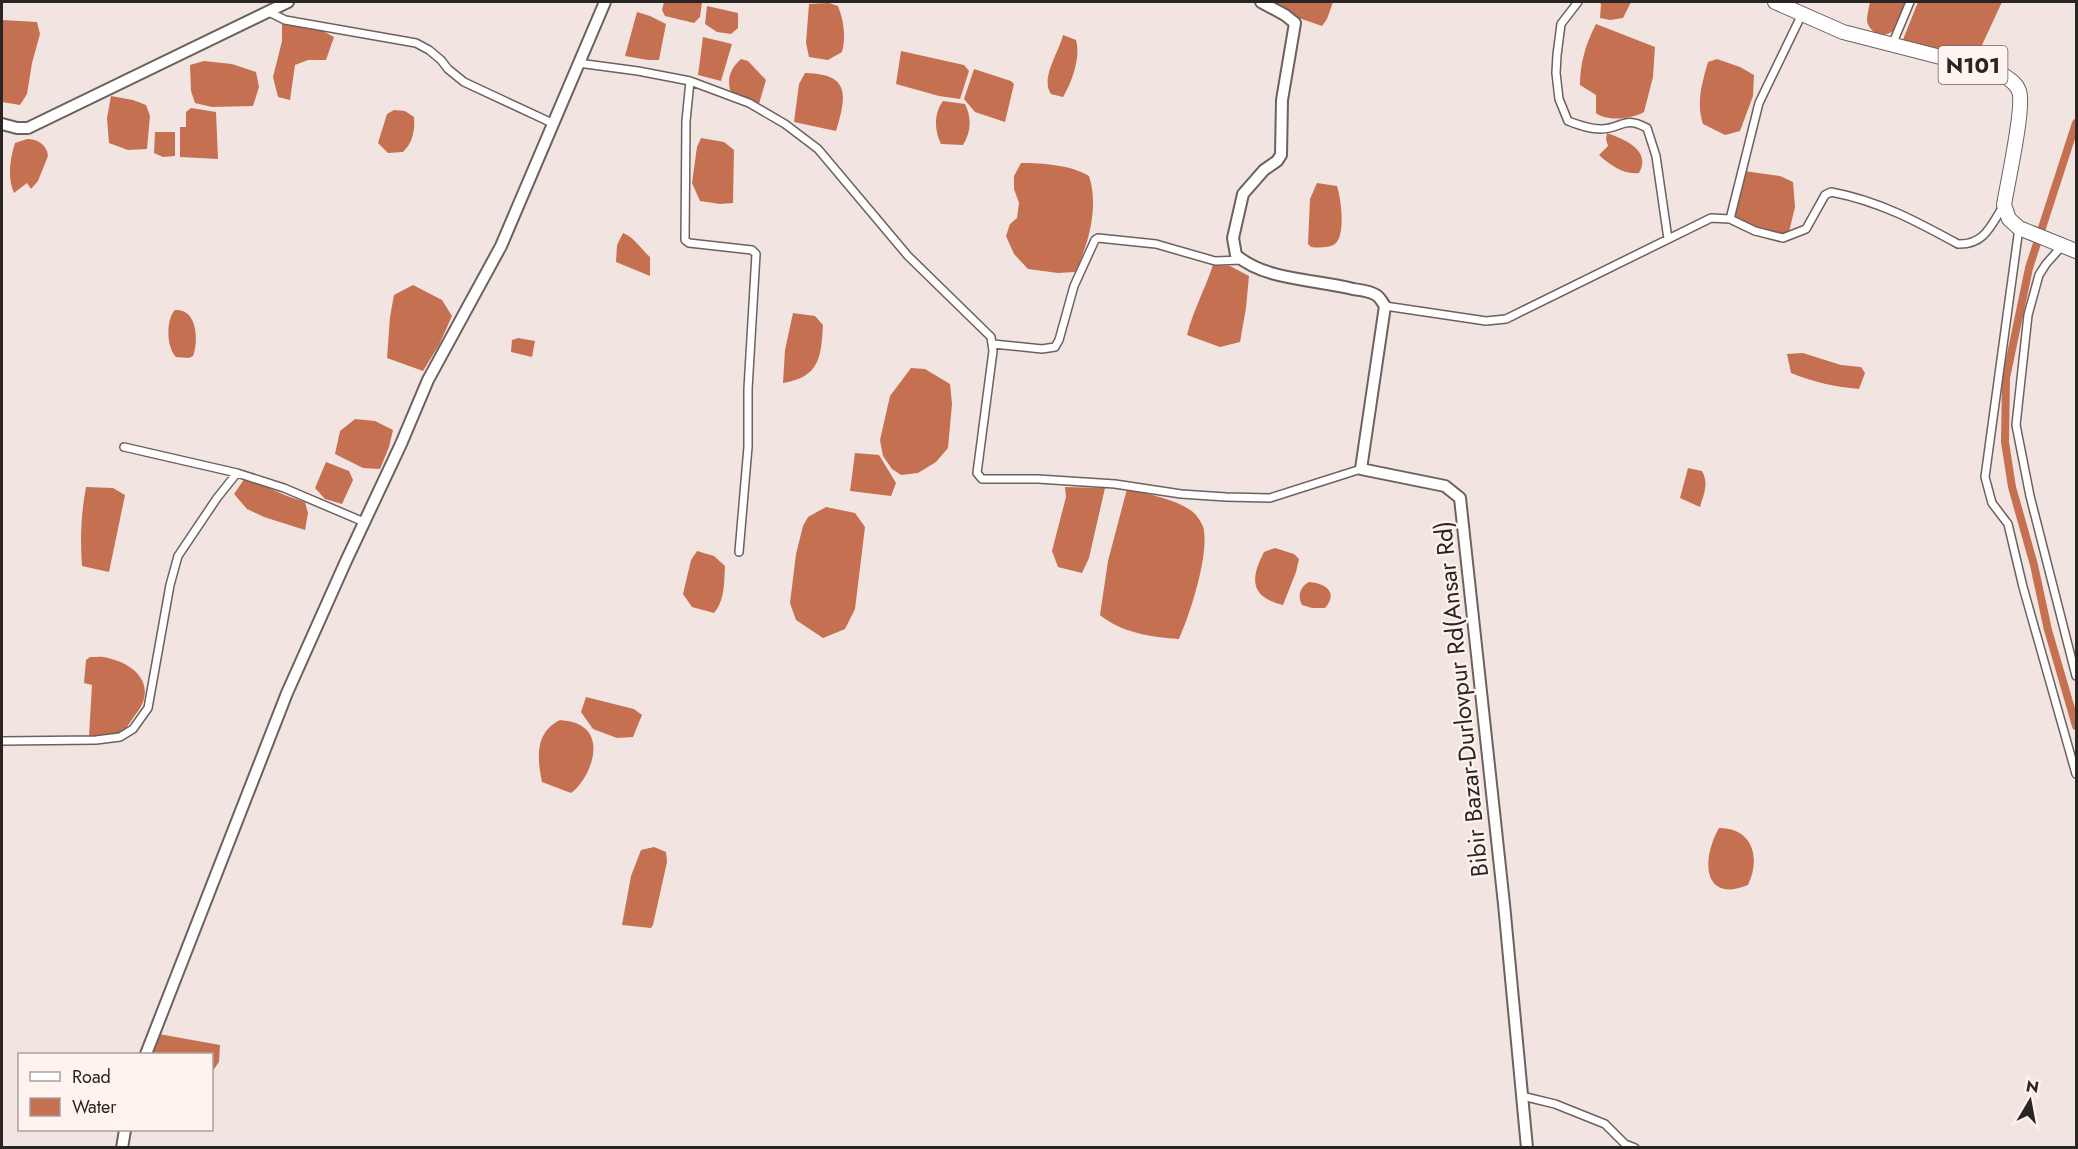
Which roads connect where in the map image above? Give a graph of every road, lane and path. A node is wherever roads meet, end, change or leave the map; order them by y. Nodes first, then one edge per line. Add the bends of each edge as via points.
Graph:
1 (605, 2) edge
2 (1261, 2) edge
3 (1578, 2) edge
4 (1775, 2) edge
5 (1910, 2) edge
6 (283, 3) edge
7 (269, 12) junction
8 (1802, 13) junction
9 (1892, 45) junction
10 (578, 63) junction
11 (690, 81) junction
12 (552, 123) junction
13 (2, 124) edge
14 (2004, 205) junction
15 (1730, 219) junction
16 (2023, 229) junction
17 (1668, 239) junction
18 (2060, 243) junction
19 (2076, 251) edge
20 (1242, 260) junction
21 (1385, 306) junction
22 (993, 344) junction
23 (124, 447) dead end
24 (1361, 470) junction
25 (237, 473) junction
26 (364, 522) junction
27 (739, 552) dead end
28 (2076, 676) edge
29 (2, 741) edge
30 (2076, 774) edge
31 (146, 1053) edge
32 (1522, 1096) junction
33 (124, 1131) edge
34 (122, 1148) edge
35 (1527, 1148) edge
36 (1635, 1148) edge

1 - 10 street
2 - 20 street via 1294,23 1282,100 1281,155 1243,194 1233,238 1236,255
3 - 17 street via 1561,24 1556,73 1559,99 1568,121 1585,127 1603,129 1628,121 1647,128 1656,156
4 - 8 highway, N101
5 - 9 street
6 - 7 street
7 - 12 street via 285,20 416,43 464,82
7 - 13 street via 28,128
8 - 9 highway, N101 via 1843,32
8 - 15 street via 1759,103
9 - 14 highway, N101 via 1999,72 2013,82 2020,92 2021,109
10 - 11 street
10 - 12 street
11 - 22 street via 749,103 818,149 908,256 991,337
11 - 27 street via 685,240 752,250 756,254 748,447
12 - 26 street via 501,246 428,380
14 - 15 street via 1984,236 1968,244 1958,244 1906,215 1831,192 1825,195 1806,229 1783,238
14 - 16 highway via 2009,219
15 - 17 street via 1712,218
16 - 18 highway
16 - 30 street via 1985,477 1992,503 2008,524
17 - 21 street via 1506,318 1486,321
18 - 19 highway
18 - 28 street via 2039,275 2028,315 2016,425
20 - 21 street via 1274,274 1376,294
20 - 22 street via 1215,261 1156,244 1098,238 1074,286 1055,347
21 - 24 street
22 - 24 street via 977,473 982,479 1104,483 1181,494 1270,498
23 - 25 street
24 - 32 street, Bibir Bazar-Durlovpur Rd(Ansar Rd) via 1445,486 1460,498
25 - 26 street
25 - 29 street via 178,556 148,708 133,729 120,737 96,740
26 - 31 street via 287,693
32 - 35 street, Bibir Bazar-Durlovpur Rd(Ansar Rd)
32 - 36 street via 1555,1104 1605,1125
33 - 34 street

